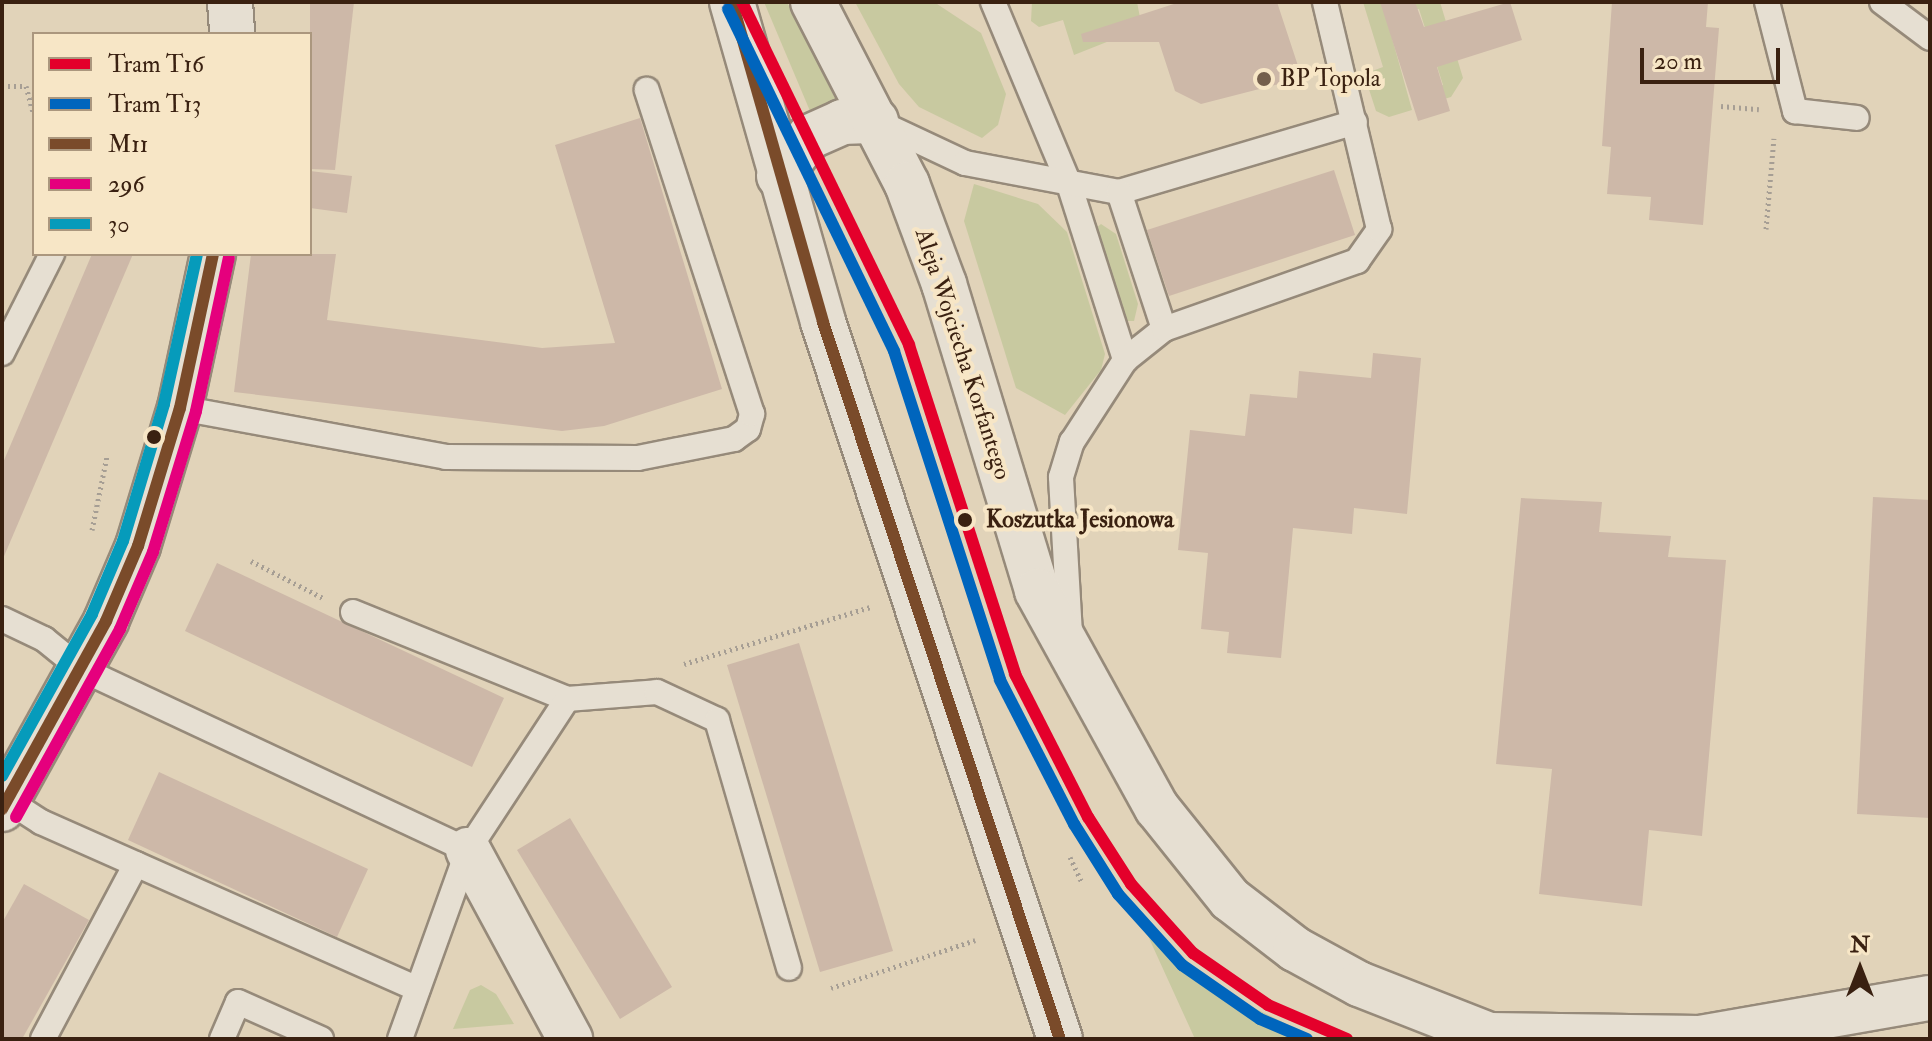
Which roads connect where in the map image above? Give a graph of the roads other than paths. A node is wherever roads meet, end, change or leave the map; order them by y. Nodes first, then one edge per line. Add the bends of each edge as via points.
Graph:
1 (230, 2) edge
2 (732, 2) edge
3 (813, 2) edge
4 (995, 2) edge
5 (1325, 2) edge
6 (1767, 2) edge
7 (1882, 2) edge
8 (232, 32) edge
9 (1930, 38) edge
10 (647, 90) dead end
11 (1857, 118) dead end
12 (876, 121) junction
13 (1355, 122) junction
14 (779, 176) junction
15 (1069, 184) junction
16 (1119, 192) junction
17 (51, 256) edge
18 (213, 256) edge
19 (1164, 329) junction
20 (2, 353) edge
21 (1125, 360) junction
22 (180, 408) junction
23 (353, 612) dead end
24 (2, 619) edge
25 (1072, 660) junction
26 (81, 669) junction
27 (567, 699) junction
28 (4, 804) edge
29 (468, 850) junction
30 (136, 864) junction
31 (789, 968) dead end
32 (418, 989) junction
33 (1930, 998) edge
34 (1490, 1038) edge
35 (43, 1039) edge
36 (222, 1039) edge
37 (321, 1039) edge
38 (400, 1039) edge
39 (570, 1039) edge
40 (1060, 1039) edge

1 - 8 main road
2 - 14 main road
3 - 12 main road, Aleja Wojciecha Korfantego
4 - 15 lane
5 - 13 lane
6 - 11 lane via 1795,111
7 - 9 lane
10 - 22 lane via 752,414 748,429 734,439 638,458 446,457
12 - 14 main road via 842,122 809,137
12 - 15 lane via 965,163
12 - 25 main road, Aleja Wojciecha Korfantego via 944,284 1037,591
13 - 16 lane
13 - 19 lane via 1379,229 1357,261
14 - 40 main road
15 - 16 lane
15 - 21 lane
16 - 19 lane
17 - 20 lane
18 - 22 main road
19 - 21 lane
21 - 25 lane via 1072,442 1061,477
22 - 26 main road via 138,546
23 - 27 lane
24 - 26 lane via 44,639
25 - 34 main road, Aleja Wojciecha Korfantego via 1149,796 1230,899 1295,949 1359,984
26 - 28 main road
26 - 29 lane
27 - 29 lane
27 - 31 lane via 657,692 717,720
28 - 30 lane
29 - 32 lane
29 - 39 main road
30 - 32 lane
30 - 35 lane
32 - 38 lane
33 - 34 main road, Aleja Wojciecha Korfantego via 1700,1038
36 - 37 lane via 238,1002

